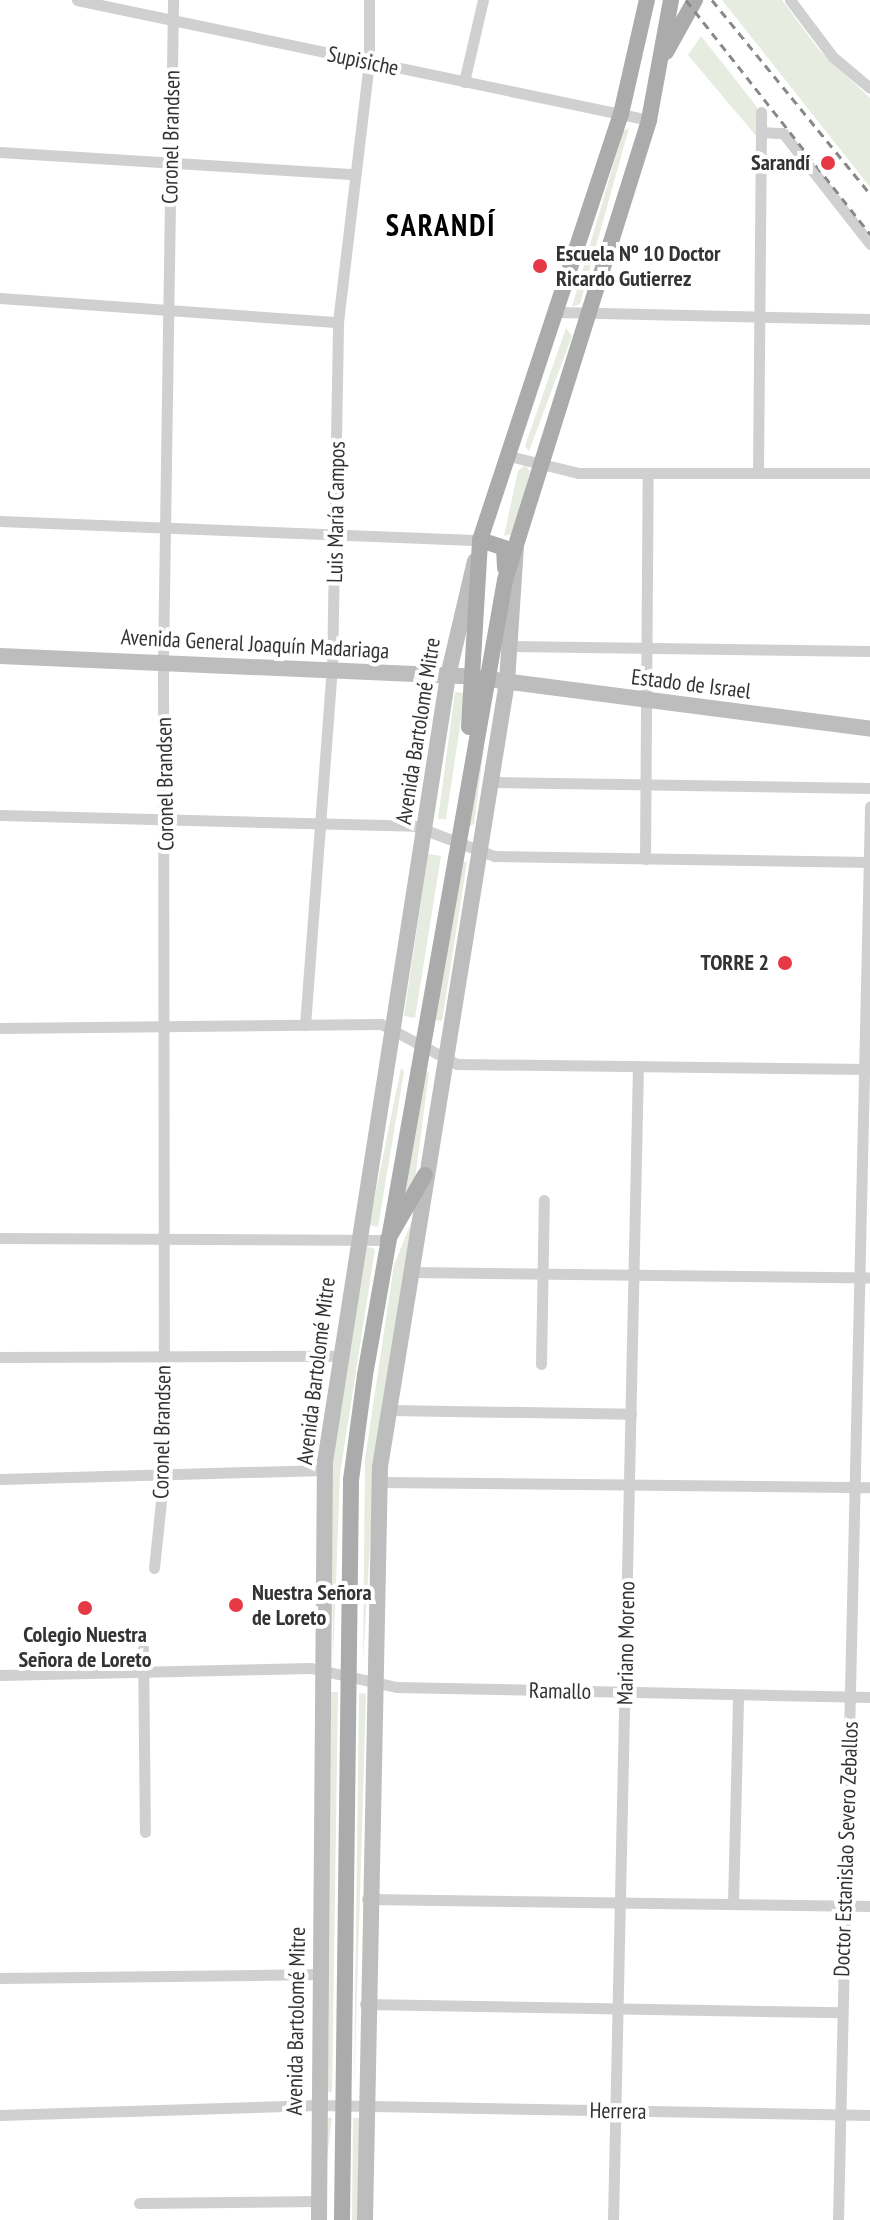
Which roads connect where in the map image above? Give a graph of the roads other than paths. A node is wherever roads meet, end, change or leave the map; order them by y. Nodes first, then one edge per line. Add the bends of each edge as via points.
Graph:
1 (77, 0) edge
2 (173, 0) edge
3 (369, 0) edge
4 (483, 0) edge
5 (647, 0) edge
6 (671, 0) edge
7 (695, 0) edge
8 (790, 0) edge
9 (173, 20) junction
10 (369, 62) junction
11 (660, 64) junction
12 (464, 82) junction
13 (870, 88) edge
14 (761, 112) dead end
15 (621, 114) junction
16 (649, 120) junction
17 (761, 132) junction
18 (0, 152) edge
19 (171, 162) junction
20 (354, 174) junction
21 (870, 244) edge
22 (0, 298) edge
23 (169, 310) junction
24 (557, 312) junction
25 (591, 317) junction
26 (870, 319) edge
27 (758, 320) junction
28 (338, 322) junction
29 (509, 456) junction
30 (542, 466) junction
31 (758, 472) junction
32 (648, 473) junction
33 (870, 473) edge
34 (0, 521) edge
35 (166, 530) junction
36 (336, 535) junction
37 (480, 540) junction
38 (516, 547) junction
39 (505, 580) junction
40 (512, 646) junction
41 (648, 648) junction
42 (870, 651) edge
43 (0, 656) edge
44 (163, 661) junction
45 (332, 670) junction
46 (448, 676) junction
47 (479, 678) junction
48 (507, 682) junction
49 (646, 700) junction
50 (870, 729) edge
51 (491, 782) junction
52 (645, 785) junction
53 (870, 788) edge
54 (870, 806) edge
55 (0, 815) edge
56 (166, 815) junction
57 (322, 821) junction
58 (424, 829) junction
59 (455, 843) junction
60 (479, 853) junction
61 (645, 859) junction
62 (870, 862) edge
63 (305, 1025) junction
64 (165, 1027) junction
65 (394, 1027) junction
66 (0, 1028) edge
67 (418, 1045) junction
68 (443, 1060) junction
69 (638, 1066) junction
70 (867, 1069) edge
71 (425, 1175) junction
72 (544, 1200) dead end
73 (165, 1236) junction
74 (356, 1237) junction
75 (0, 1238) edge
76 (387, 1240) junction
77 (411, 1272) junction
78 (541, 1276) junction
79 (633, 1277) junction
80 (864, 1277) edge
81 (163, 1355) junction
82 (338, 1356) junction
83 (0, 1357) edge
84 (541, 1364) dead end
85 (864, 1384) edge
86 (389, 1410) junction
87 (631, 1414) junction
88 (325, 1470) junction
89 (164, 1473) junction
90 (0, 1479) edge
91 (379, 1482) junction
92 (628, 1483) junction
93 (856, 1487) junction
94 (870, 1487) edge
95 (154, 1568) dead end
96 (143, 1648) dead end
97 (143, 1671) junction
98 (323, 1671) junction
99 (0, 1675) edge
100 (348, 1678) junction
101 (371, 1685) junction
102 (625, 1693) junction
103 (738, 1696) junction
104 (850, 1697) junction
105 (870, 1697) edge
106 (145, 1832) dead end
107 (366, 1899) junction
108 (622, 1902) junction
109 (733, 1904) junction
110 (844, 1906) junction
111 (870, 1906) edge
112 (318, 1974) junction
113 (0, 1978) edge
114 (364, 2004) junction
115 (618, 2007) junction
116 (842, 2012) junction
117 (317, 2105) junction
118 (342, 2106) junction
119 (365, 2107) junction
120 (616, 2111) junction
121 (841, 2114) junction
122 (0, 2115) edge
123 (870, 2115) edge
124 (319, 2201) junction
125 (139, 2203) dead end
126 (319, 2220) edge
127 (342, 2220) edge
128 (365, 2220) edge
129 (613, 2220) edge
130 (838, 2220) edge

1 - 9 street, Supisiche
2 - 9 street, Coronel Brandsen
3 - 10 street, Luis María Campos
4 - 12 street
5 - 15 main road, Avenida Bartolomé Mitre
6 - 11 main road, Avenida Bartolomé Mitre
7 - 11 main road
8 - 13 street via 833,57
9 - 10 street, Supisiche
9 - 19 street, Coronel Brandsen
10 - 12 street, Supisiche
10 - 20 street, Luis María Campos
11 - 16 main road, Avenida Bartolomé Mitre
12 - 15 street, Supisiche
14 - 17 street
15 - 16 street, Supisiche
15 - 24 main road, Avenida Bartolomé Mitre
16 - 25 main road, Avenida Bartolomé Mitre
17 - 21 street via 783,133
17 - 27 street
18 - 19 street
19 - 20 street
19 - 23 street, Coronel Brandsen
20 - 28 street, Luis María Campos
22 - 23 street
23 - 28 street
23 - 35 street, Coronel Brandsen
24 - 25 street
24 - 29 main road, Avenida Bartolomé Mitre
25 - 27 street
25 - 30 main road, Avenida Bartolomé Mitre
26 - 27 street
27 - 31 street
28 - 36 street, Luis María Campos
29 - 30 street
29 - 37 main road, Avenida Bartolomé Mitre
30 - 32 street
30 - 38 main road, Avenida Bartolomé Mitre
31 - 32 street
31 - 33 street
32 - 41 street
34 - 35 street
35 - 36 street
35 - 44 street, Coronel Brandsen
36 - 37 street
36 - 45 street, Luis María Campos
37 - 39 main road via 504,548
37 - 46 street, Avenida Bartolomé Mitre
37 - 47 main road, Avenida Bartolomé Mitre
38 - 39 main road, Avenida Bartolomé Mitre
38 - 40 street, Avenida Bartolomé Mitre
39 - 47 main road, Avenida Bartolomé Mitre
40 - 41 street
40 - 48 street, Avenida Bartolomé Mitre
41 - 42 street
41 - 49 street
43 - 44 street, Avenida General Joaquín Madariaga
44 - 45 street, Avenida General Joaquín Madariaga
44 - 56 street, Coronel Brandsen
45 - 46 street, Avenida General Joaquín Madariaga
45 - 57 street, Luis María Campos
46 - 47 street, Avenida General Joaquín Madariaga
46 - 58 street, Avenida Bartolomé Mitre
47 - 48 street, Avenida General Joaquín Madariaga
47 - 59 main road, Avenida Bartolomé Mitre
48 - 49 street, Estado de Israel
48 - 51 street, Avenida Bartolomé Mitre
49 - 50 street, Estado de Israel
49 - 52 street
51 - 52 street
51 - 60 street, Avenida Bartolomé Mitre
52 - 53 street
52 - 61 street
54 - 62 street, Doctor Estanislao Severo Zeballos
55 - 56 street
56 - 57 street
56 - 64 street, Coronel Brandsen
57 - 58 street
57 - 63 street, Luis María Campos
58 - 59 street
58 - 65 street, Avenida Bartolomé Mitre
59 - 60 street
59 - 67 main road, Avenida Bartolomé Mitre
60 - 61 street
60 - 68 street, Avenida Bartolomé Mitre
61 - 62 street
62 - 70 street, Doctor Estanislao Severo Zeballos
63 - 64 street
63 - 65 street
64 - 66 street
64 - 73 street, Coronel Brandsen
65 - 67 street
65 - 74 street, Avenida Bartolomé Mitre
67 - 68 street
67 - 76 main road, Avenida Bartolomé Mitre
68 - 69 street
68 - 71 street, Avenida Bartolomé Mitre
69 - 70 street
69 - 79 street, Mariano Moreno
70 - 80 street, Doctor Estanislao Severo Zeballos
71 - 76 main road
71 - 77 street, Avenida Bartolomé Mitre
72 - 78 street
73 - 74 street
73 - 75 street
73 - 81 street, Coronel Brandsen
74 - 76 street
74 - 82 street, Avenida Bartolomé Mitre
76 - 100 main road, Avenida Bartolomé Mitre via 352,1465
77 - 78 street
77 - 86 street, Avenida Bartolomé Mitre
78 - 79 street
78 - 84 street
79 - 80 street
79 - 87 street, Mariano Moreno
80 - 85 street, Doctor Estanislao Severo Zeballos
81 - 82 street
81 - 83 street
81 - 89 street, Coronel Brandsen
82 - 88 street, Avenida Bartolomé Mitre
85 - 93 street, Doctor Estanislao Severo Zeballos
86 - 87 street
86 - 91 street, Avenida Bartolomé Mitre
87 - 92 street, Mariano Moreno
88 - 89 street
88 - 98 street, Avenida Bartolomé Mitre
89 - 90 street
89 - 95 street, Coronel Brandsen
91 - 92 street
91 - 101 street, Avenida Bartolomé Mitre
92 - 93 street
92 - 102 street, Mariano Moreno
93 - 94 street
93 - 104 street, Doctor Estanislao Severo Zeballos
96 - 97 street
97 - 98 street, Ramallo
97 - 99 street, Ramallo
97 - 106 street
98 - 100 street, Ramallo
98 - 112 street, Avenida Bartolomé Mitre
100 - 101 street, Ramallo
100 - 118 main road, Avenida Bartolomé Mitre
101 - 102 street, Ramallo
101 - 107 street, Avenida Bartolomé Mitre
102 - 103 street, Ramallo
102 - 108 street, Mariano Moreno
103 - 104 street, Ramallo
103 - 109 street
104 - 105 street, Ramallo
104 - 110 street, Doctor Estanislao Severo Zeballos
107 - 108 street
107 - 114 street, Avenida Bartolomé Mitre
108 - 109 street
108 - 115 street, Mariano Moreno
109 - 110 street
110 - 111 street
110 - 116 street, Doctor Estanislao Severo Zeballos
112 - 113 street
112 - 117 street, Avenida Bartolomé Mitre
114 - 115 street
114 - 119 street, Avenida Bartolomé Mitre
115 - 116 street
115 - 120 street, Mariano Moreno
116 - 121 street, Doctor Estanislao Severo Zeballos
117 - 118 street, Herrera
117 - 122 street, Herrera
117 - 124 street, Avenida Bartolomé Mitre
118 - 119 street, Herrera
118 - 127 main road, Avenida Bartolomé Mitre
119 - 120 street, Herrera
119 - 128 street, Avenida Bartolomé Mitre
120 - 121 street, Herrera
120 - 129 street, Mariano Moreno
121 - 123 street, Herrera
121 - 130 street, Doctor Estanislao Severo Zeballos
124 - 125 street
124 - 126 street, Avenida Bartolomé Mitre

